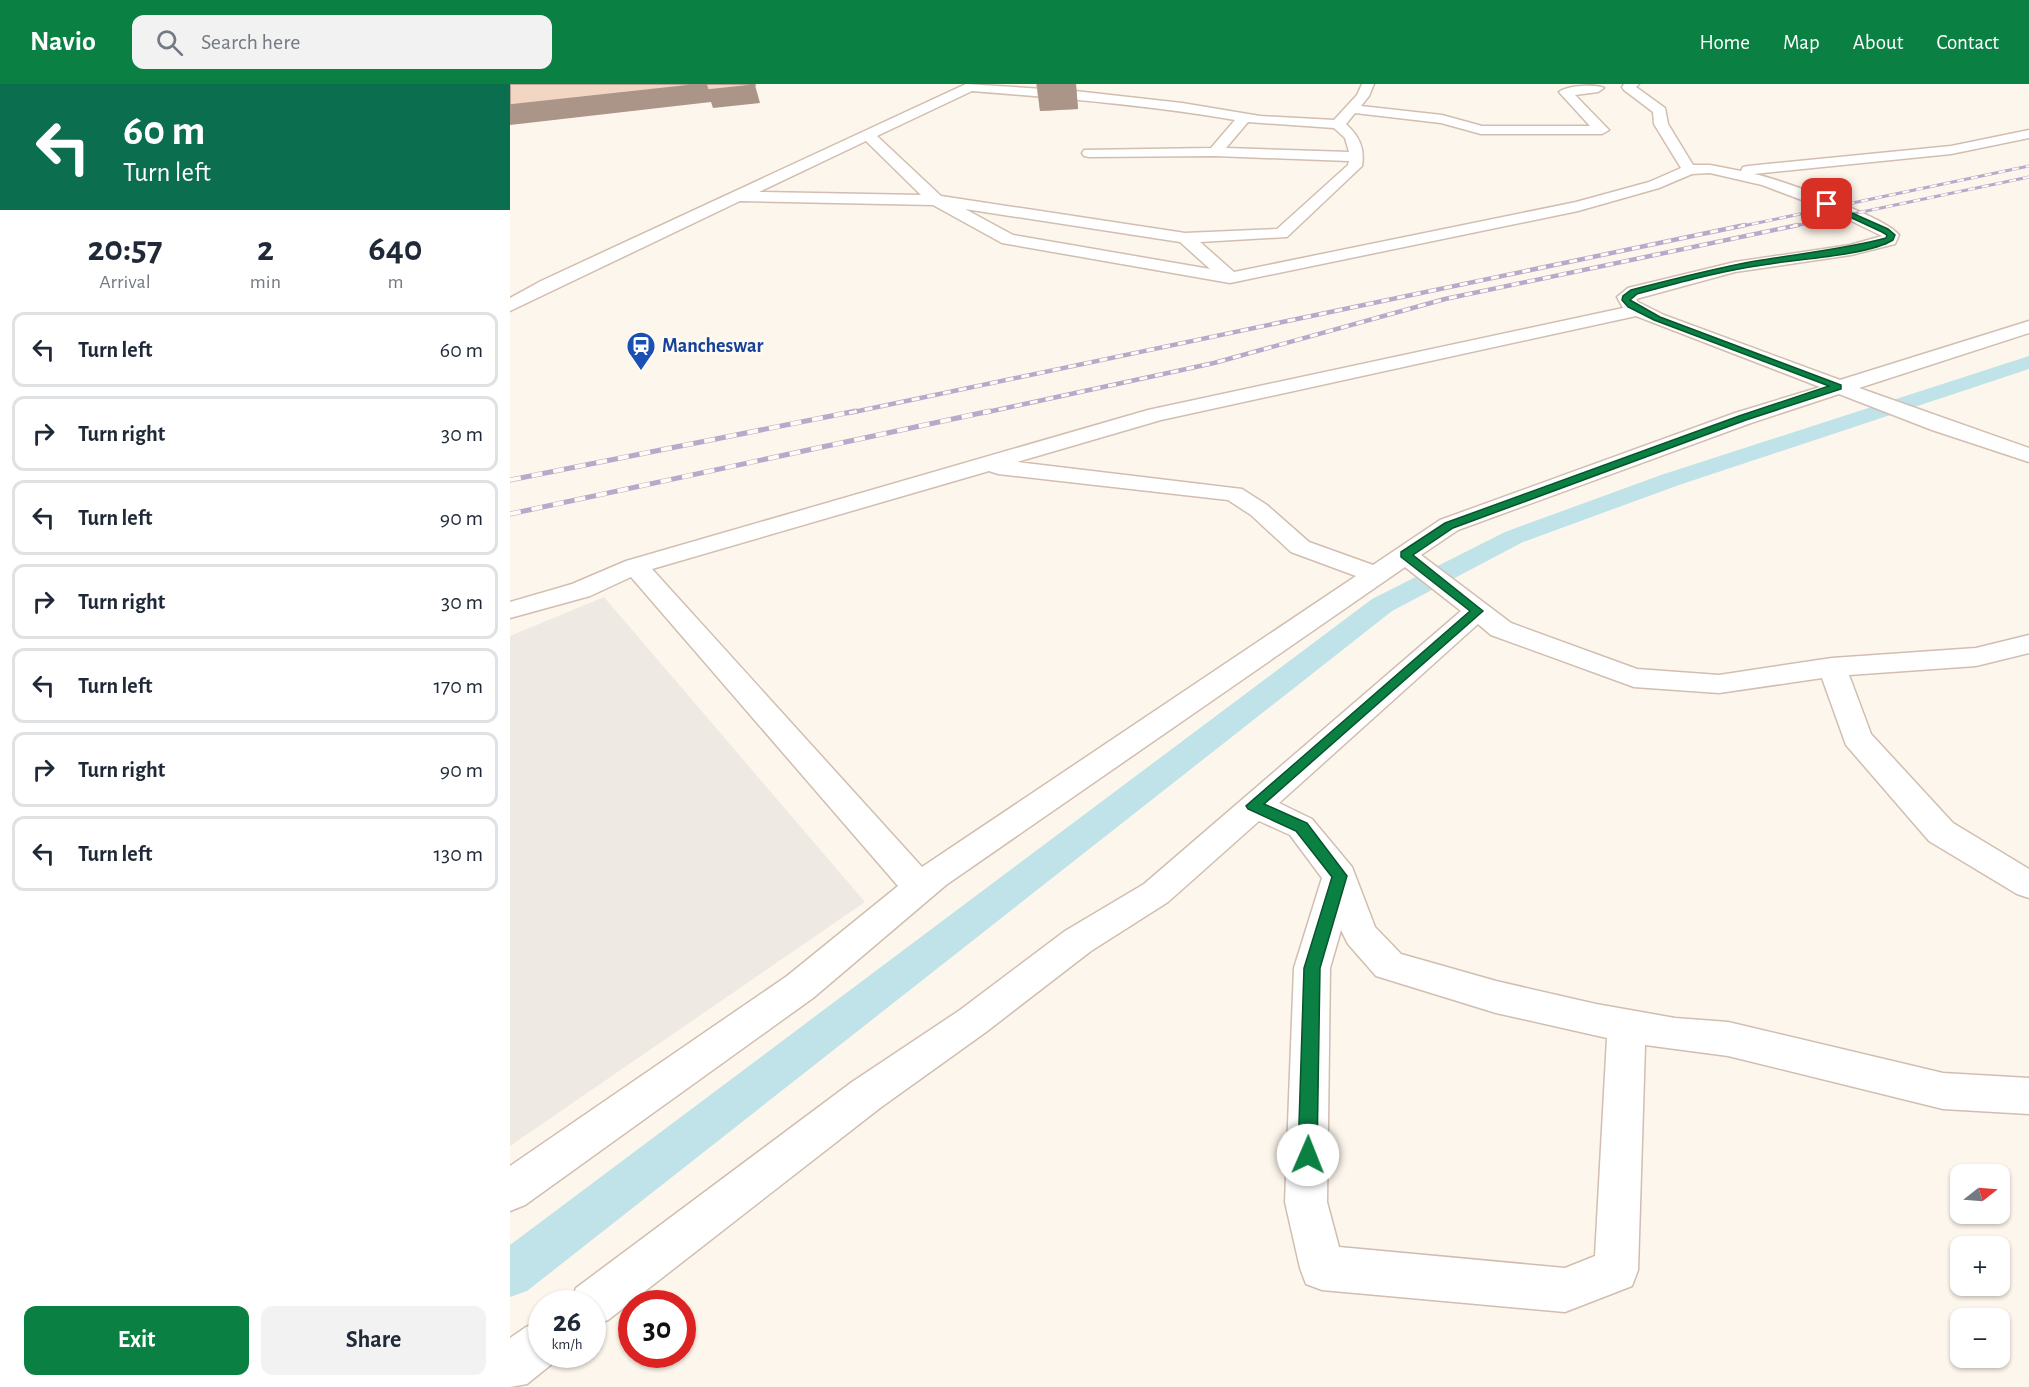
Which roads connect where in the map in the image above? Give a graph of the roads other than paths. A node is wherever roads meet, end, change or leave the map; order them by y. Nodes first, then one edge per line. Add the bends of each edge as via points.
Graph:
1 (1368, 84) edge
2 (1581, 84) edge
3 (973, 86) edge
4 (1618, 87) edge
5 (1352, 109) junction
6 (1244, 118) junction
7 (1338, 123) junction
8 (2029, 134) edge
9 (868, 135) junction
10 (1215, 152) junction
11 (1089, 153) dead end
12 (1358, 158) junction
13 (1689, 170) junction
14 (1733, 173) junction
15 (737, 196) junction
16 (936, 200) junction
17 (1185, 238) junction
18 (1230, 278) junction
19 (547, 285) junction
20 (510, 295) edge
21 (510, 305) edge
22 (1638, 310) junction
23 (2029, 327) edge
24 (1838, 387) junction
25 (2029, 455) edge
26 (983, 465) junction
27 (1406, 555) junction
28 (635, 566) junction
29 (1376, 575) junction
30 (1475, 609) junction
31 (510, 610) edge
32 (2029, 644) edge
33 (1832, 667) junction
34 (1254, 806) junction
35 (1340, 876) junction
36 (2029, 885) edge
37 (920, 888) junction
38 (1627, 1025) junction
39 (2029, 1096) edge
40 (510, 1191) edge
41 (606, 1293) edge
42 (528, 1354) edge
43 (510, 1367) edge

1 - 5 street
2 - 4 street
3 - 6 street via 1182,107
3 - 9 street
4 - 5 street via 1565,92 1602,130 1481,130 1442,119
4 - 13 street via 1660,111 1661,124
5 - 7 street
6 - 7 street
6 - 10 street
7 - 12 street via 1351,135
8 - 14 street via 1951,150
9 - 15 street
9 - 16 street
10 - 11 street
10 - 12 street
12 - 17 street via 1355,166 1281,234
13 - 14 street
13 - 18 street via 1654,186 1578,206
14 - 22 street via 1837,208 1885,230 1891,235 1889,240 1851,250 1735,267 1644,289 1626,297
15 - 16 street
15 - 19 street
16 - 17 street
16 - 18 street via 1008,239
17 - 18 street
19 - 20 street
19 - 21 street
22 - 24 street
22 - 26 street via 1156,415
23 - 24 street
24 - 25 street
24 - 27 street via 1449,525
26 - 28 street
26 - 29 street via 1234,494 1259,510 1300,547
27 - 29 street
27 - 30 street
28 - 31 street via 581,590
28 - 37 street
29 - 37 street
30 - 33 street via 1501,629 1634,678 1719,684
30 - 34 street
32 - 33 street via 1976,657
33 - 36 street via 1857,738 1941,832
34 - 35 street via 1301,827
34 - 41 street via 1156,893 1078,941 973,1022 866,1095
35 - 38 street via 1360,934 1389,965 1496,997
35 - 38 street via 1312,968 1306,1202 1322,1268 1565,1290 1616,1270
37 - 40 street via 800,987
38 - 39 street via 1728,1038 1943,1090
42 - 43 street

